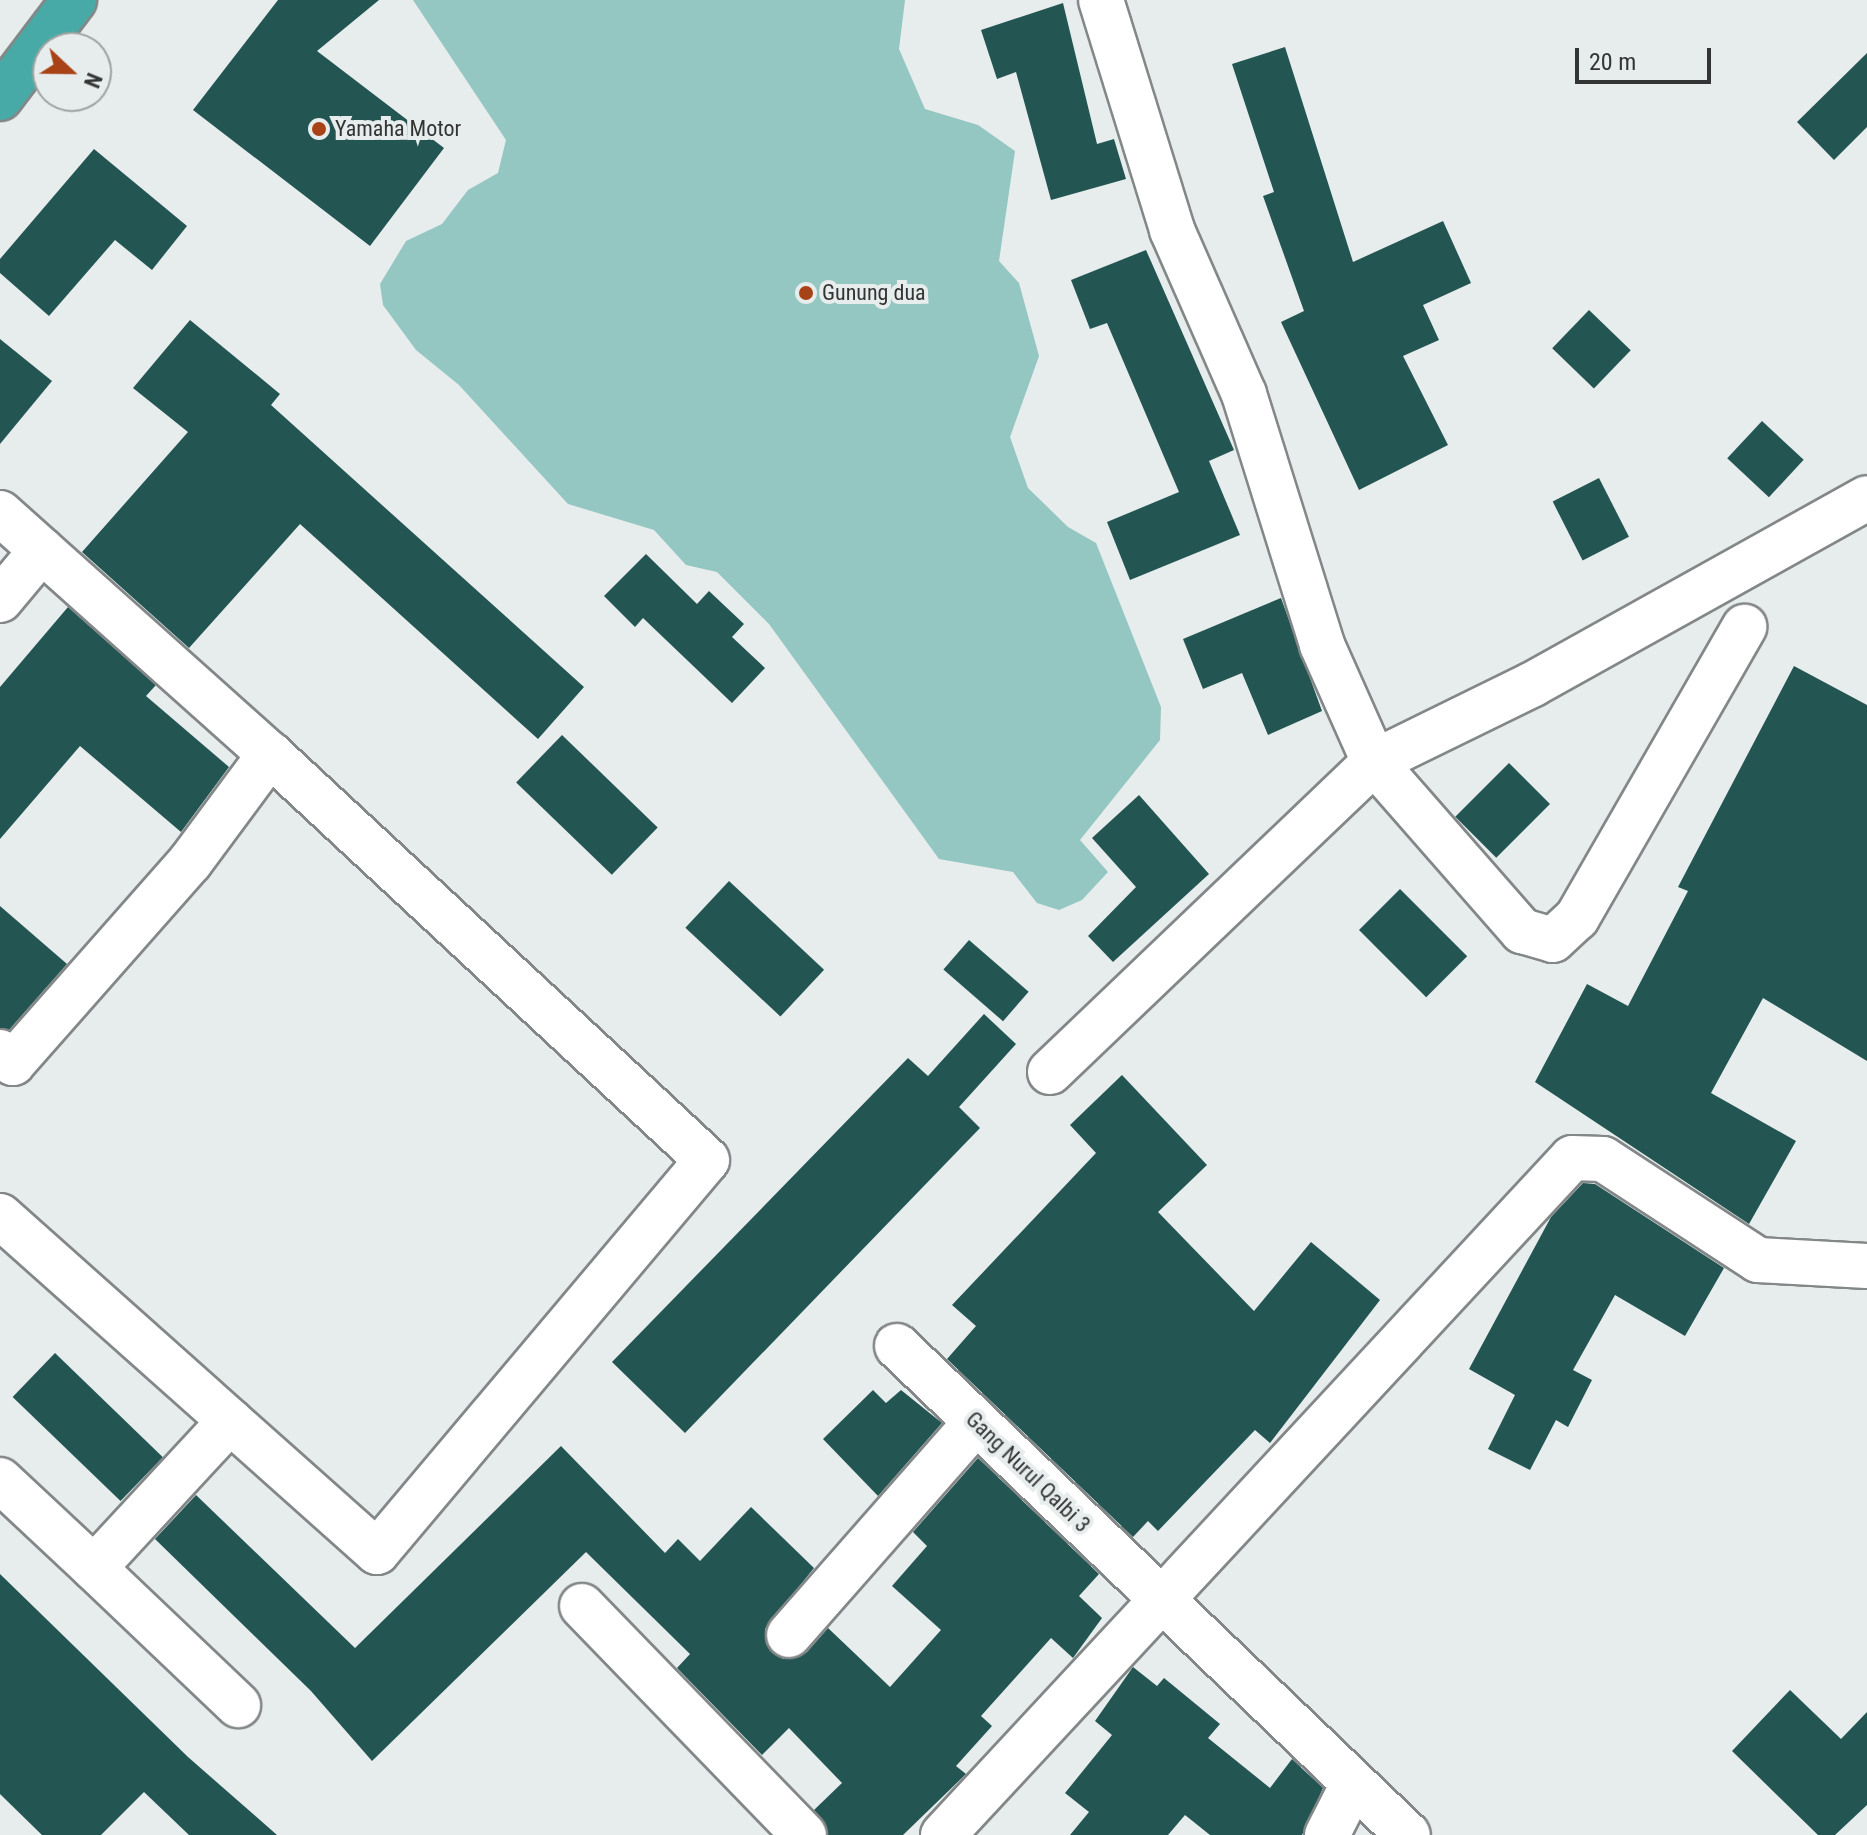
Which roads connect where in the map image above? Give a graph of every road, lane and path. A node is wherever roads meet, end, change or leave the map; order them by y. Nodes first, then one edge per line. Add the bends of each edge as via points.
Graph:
1 (55, 0) edge
2 (74, 0) edge
3 (1101, 0) edge
4 (0, 70) edge
5 (0, 98) edge
6 (1867, 500) edge
7 (0, 513) edge
8 (42, 550) junction
9 (0, 600) edge
10 (1744, 627) dead end
11 (270, 754) junction
12 (1374, 762) junction
13 (0, 1052) edge
14 (1050, 1072) dead end
15 (0, 1216) edge
16 (1867, 1266) edge
17 (897, 1346) dead end
18 (230, 1421) junction
19 (976, 1422) junction
20 (0, 1480) edge
21 (94, 1568) junction
22 (1158, 1598) junction
23 (582, 1606) dead end
24 (789, 1635) dead end
25 (238, 1705) dead end
26 (1353, 1784) junction
27 (804, 1835) edge
28 (943, 1835) edge
29 (1327, 1835) edge
30 (1408, 1835) edge

1 - 4 highway
2 - 5 highway
3 - 12 street via 1172,230 1244,394 1322,645
6 - 12 street
7 - 8 street
8 - 9 street
8 - 11 street
10 - 12 street via 1577,918 1553,940 1522,931
11 - 13 street via 190,862 13,1063
11 - 18 street via 707,1160 507,1389 377,1552
12 - 14 street
15 - 18 street
16 - 22 street via 1758,1260 1603,1159 1579,1154
17 - 19 street, Gang Nurul Qalbi 3
18 - 21 street
19 - 22 street, Gang Nurul Qalbi 3
19 - 24 street
20 - 21 street
21 - 25 street
22 - 26 street, Gang Nurul Qalbi 3
22 - 28 street
23 - 27 street
26 - 29 street
26 - 30 street, Gang Nurul Qalbi 3

